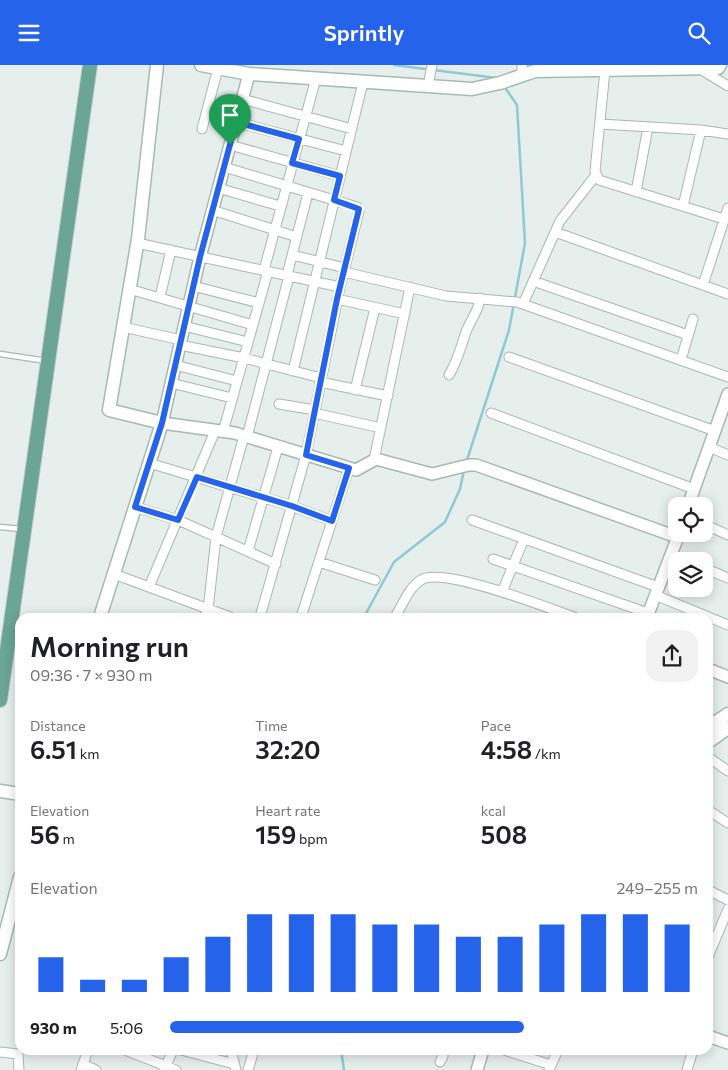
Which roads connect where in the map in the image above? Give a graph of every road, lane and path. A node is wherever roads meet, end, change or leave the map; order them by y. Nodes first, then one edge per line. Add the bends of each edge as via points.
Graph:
1 (90, 65) edge
2 (157, 65) edge
3 (201, 65) edge
4 (720, 65) edge
5 (431, 66) edge
6 (218, 68) junction
7 (557, 68) edge
8 (700, 68) junction
9 (605, 70) junction
10 (249, 74) junction
11 (514, 75) edge
12 (316, 79) junction
13 (364, 82) junction
14 (428, 83) junction
15 (728, 86) edge
16 (242, 99) junction
17 (305, 115) junction
18 (236, 122) junction
19 (600, 124) junction
20 (648, 127) junction
21 (202, 129) dead end
22 (352, 129) junction
23 (701, 130) junction
24 (728, 135) edge
25 (299, 139) junction
26 (230, 145) junction
27 (346, 151) junction
28 (292, 163) junction
29 (224, 167) junction
30 (596, 175) junction
31 (340, 176) junction
32 (285, 187) junction
33 (218, 188) junction
34 (636, 192) junction
35 (308, 193) junction
36 (334, 200) junction
37 (280, 206) junction
38 (683, 206) junction
39 (728, 209) edge
40 (212, 210) junction
41 (724, 219) junction
42 (274, 229) junction
43 (555, 232) junction
44 (297, 237) junction
45 (137, 243) junction
46 (171, 250) junction
47 (292, 255) junction
48 (200, 257) junction
49 (320, 261) junction
50 (344, 270) junction
51 (266, 271) junction
52 (288, 275) junction
53 (315, 281) junction
54 (533, 281) junction
55 (703, 285) junction
56 (193, 286) junction
57 (340, 287) junction
58 (410, 287) junction
59 (129, 289) junction
60 (728, 293) edge
61 (160, 297) junction
62 (480, 298) junction
63 (337, 299) junction
64 (259, 303) junction
65 (520, 303) junction
66 (188, 306) junction
67 (374, 307) junction
68 (405, 314) junction
69 (693, 319) dead end
70 (253, 325) junction
71 (184, 326) junction
72 (123, 327) junction
73 (688, 335) junction
74 (180, 342) junction
75 (248, 342) junction
76 (0, 354) edge
77 (509, 357) dead end
78 (244, 358) junction
79 (681, 360) junction
80 (48, 362) junction
81 (266, 364) junction
82 (175, 365) junction
83 (293, 371) junction
84 (449, 375) dead end
85 (728, 377) edge
86 (320, 380) junction
87 (237, 381) junction
88 (171, 383) junction
89 (355, 390) junction
90 (728, 394) edge
91 (388, 396) junction
92 (232, 398) junction
93 (279, 403) dead end
94 (314, 411) junction
95 (491, 413) dead end
96 (162, 423) junction
97 (381, 428) junction
98 (219, 431) junction
99 (715, 431) junction
100 (245, 437) junction
101 (278, 447) junction
102 (709, 447) junction
103 (306, 455) junction
104 (728, 455) edge
105 (374, 460) junction
106 (149, 463) junction
107 (349, 468) junction
108 (197, 477) junction
109 (230, 486) junction
110 (694, 489) junction
111 (264, 497) junction
112 (691, 497) edge
113 (292, 506) junction
114 (135, 507) junction
115 (178, 520) junction
116 (472, 520) dead end
117 (332, 521) junction
118 (0, 527) edge
119 (713, 528) edge
120 (25, 529) junction
121 (668, 533) edge
122 (728, 535) edge
123 (216, 537) junction
124 (524, 539) junction
125 (248, 551) junction
126 (493, 559) dead end
127 (319, 562) junction
128 (668, 562) edge
129 (276, 564) junction
130 (513, 566) junction
131 (713, 572) edge
132 (114, 574) junction
133 (728, 578) edge
134 (375, 580) dead end
135 (148, 587) junction
136 (657, 591) junction
137 (502, 592) junction
138 (101, 613) edge
139 (204, 613) edge
140 (206, 613) edge
141 (261, 613) edge
142 (302, 613) edge
143 (397, 613) edge
144 (562, 613) edge
145 (642, 613) edge
146 (648, 613) edge
147 (703, 613) edge
148 (713, 618) edge
149 (728, 625) edge
150 (2, 667) edge
151 (713, 671) edge
152 (728, 677) edge
153 (0, 700) edge
154 (728, 714) edge
155 (713, 724) edge
156 (728, 728) edge
157 (713, 738) edge
158 (713, 760) edge
159 (728, 771) edge
160 (0, 791) edge
161 (15, 793) edge
162 (713, 813) edge
163 (728, 823) edge
164 (713, 893) edge
165 (15, 896) edge
166 (728, 901) edge
167 (728, 909) edge
168 (713, 945) edge
169 (0, 954) edge
170 (713, 1038) edge
171 (728, 1043) edge
172 (0, 1052) edge
173 (15, 1054) edge
174 (18, 1055) edge
175 (86, 1055) edge
176 (136, 1055) edge
177 (170, 1055) edge
178 (198, 1055) edge
179 (231, 1055) edge
180 (252, 1055) edge
181 (443, 1055) edge
182 (481, 1055) edge
183 (518, 1055) edge
184 (556, 1055) edge
185 (691, 1055) edge
186 (440, 1062) dead end
187 (82, 1067) edge
188 (235, 1067) edge
189 (550, 1067) edge
190 (164, 1068) edge
191 (690, 1069) edge
192 (19, 1070) edge
193 (96, 1070) edge
194 (176, 1070) edge
195 (248, 1070) edge
196 (477, 1070) edge

1 - 80 main road
2 - 45 main road
3 - 6 main road
4 - 8 main road via 718,68
5 - 14 street
6 - 10 main road
6 - 21 street
7 - 9 main road
7 - 11 main road
8 - 9 main road
8 - 15 street
9 - 19 street
10 - 12 main road
10 - 16 street
11 - 14 main road via 472,89
12 - 13 main road
12 - 17 street
13 - 14 main road
13 - 22 street
16 - 17 street
16 - 18 street
17 - 22 street
17 - 25 street
18 - 25 street
18 - 26 street
19 - 20 street
19 - 30 street
20 - 23 street
20 - 34 street
22 - 27 street
23 - 24 street
23 - 38 street
25 - 27 street
25 - 28 street
26 - 28 street
26 - 29 street
27 - 31 street
28 - 31 street
28 - 32 street
29 - 32 street
29 - 33 street
30 - 34 street via 602,182
30 - 43 street via 563,215
31 - 36 street
32 - 35 street
32 - 37 street
33 - 37 street
33 - 40 street
34 - 38 street
35 - 36 street
35 - 44 street
36 - 49 street
36 - 50 street via 359,209
37 - 42 street
38 - 41 street
39 - 41 street
40 - 42 street
40 - 48 street
41 - 55 street
42 - 44 street
42 - 51 street
43 - 54 street
43 - 55 street
44 - 47 street
45 - 46 street
45 - 59 main road
46 - 48 street
46 - 61 street
47 - 49 street
47 - 52 street
48 - 51 street
48 - 56 street
49 - 50 street
49 - 53 street
50 - 57 street
50 - 58 street
51 - 52 street
51 - 64 street
52 - 53 street
52 - 81 street
53 - 57 street
53 - 83 street
54 - 65 street
54 - 73 street
55 - 60 street
56 - 64 street
56 - 66 street
57 - 63 street
58 - 62 street via 446,296
58 - 68 street
59 - 61 street
59 - 72 main road
61 - 66 street
62 - 65 street
62 - 84 street via 465,334 460,357
63 - 67 street
63 - 86 street
64 - 70 street
65 - 79 street
66 - 70 street
66 - 71 street
67 - 68 street
67 - 89 street
68 - 91 street
69 - 73 street
70 - 75 street
71 - 74 street
71 - 75 street
72 - 74 street
72 - 96 main road via 109,410
73 - 79 street
74 - 78 street
74 - 82 street
75 - 78 street
76 - 80 lane
77 - 99 street
78 - 81 street
78 - 87 street
79 - 85 street
80 - 120 main road
81 - 83 street
81 - 100 street
82 - 87 street
82 - 88 street
83 - 86 street
86 - 89 street
86 - 94 street
87 - 92 street
88 - 92 street
88 - 96 street
89 - 91 street
90 - 99 street
91 - 97 street
92 - 98 street
93 - 94 street
94 - 97 street
94 - 103 street
95 - 110 street
96 - 98 street
96 - 106 main road
97 - 105 street
98 - 100 street
98 - 108 street
99 - 102 street
100 - 101 street
100 - 109 street
101 - 103 street
101 - 111 street
102 - 104 street
102 - 110 street
103 - 107 street
103 - 113 street
105 - 107 street via 356,470
105 - 121 street via 432,474 469,465
106 - 108 street
106 - 114 main road
107 - 117 street
108 - 109 street
108 - 115 street
109 - 111 street
109 - 123 street
110 - 112 street
111 - 113 street
111 - 125 street
113 - 117 street
113 - 129 street
114 - 115 street
114 - 132 main road
115 - 123 street
115 - 135 street
116 - 124 street
117 - 127 street
118 - 120 lane
119 - 122 street
120 - 150 main road
123 - 125 street
123 - 140 street
124 - 130 street
124 - 136 street
125 - 129 street
126 - 130 street
127 - 134 street
127 - 142 street
128 - 136 street
129 - 141 street
130 - 137 street
130 - 145 street
131 - 133 street
132 - 135 street
132 - 138 main road
135 - 139 street
136 - 146 street
136 - 147 street
137 - 143 street via 448,577 429,577 414,586
137 - 144 street
148 - 149 street
150 - 153 main road
151 - 152 street
154 - 155 main road
156 - 157 main road
158 - 159 street
160 - 161 main road
162 - 163 street
164 - 166 street
165 - 169 main road
167 - 168 street
170 - 171 street
172 - 173 street
174 - 192 street
175 - 187 street
176 - 190 street
177 - 190 street
178 - 188 street
179 - 188 street
180 - 195 street
181 - 186 street
182 - 196 street
183 - 189 street
184 - 189 street
185 - 191 street
187 - 193 street
190 - 194 street

